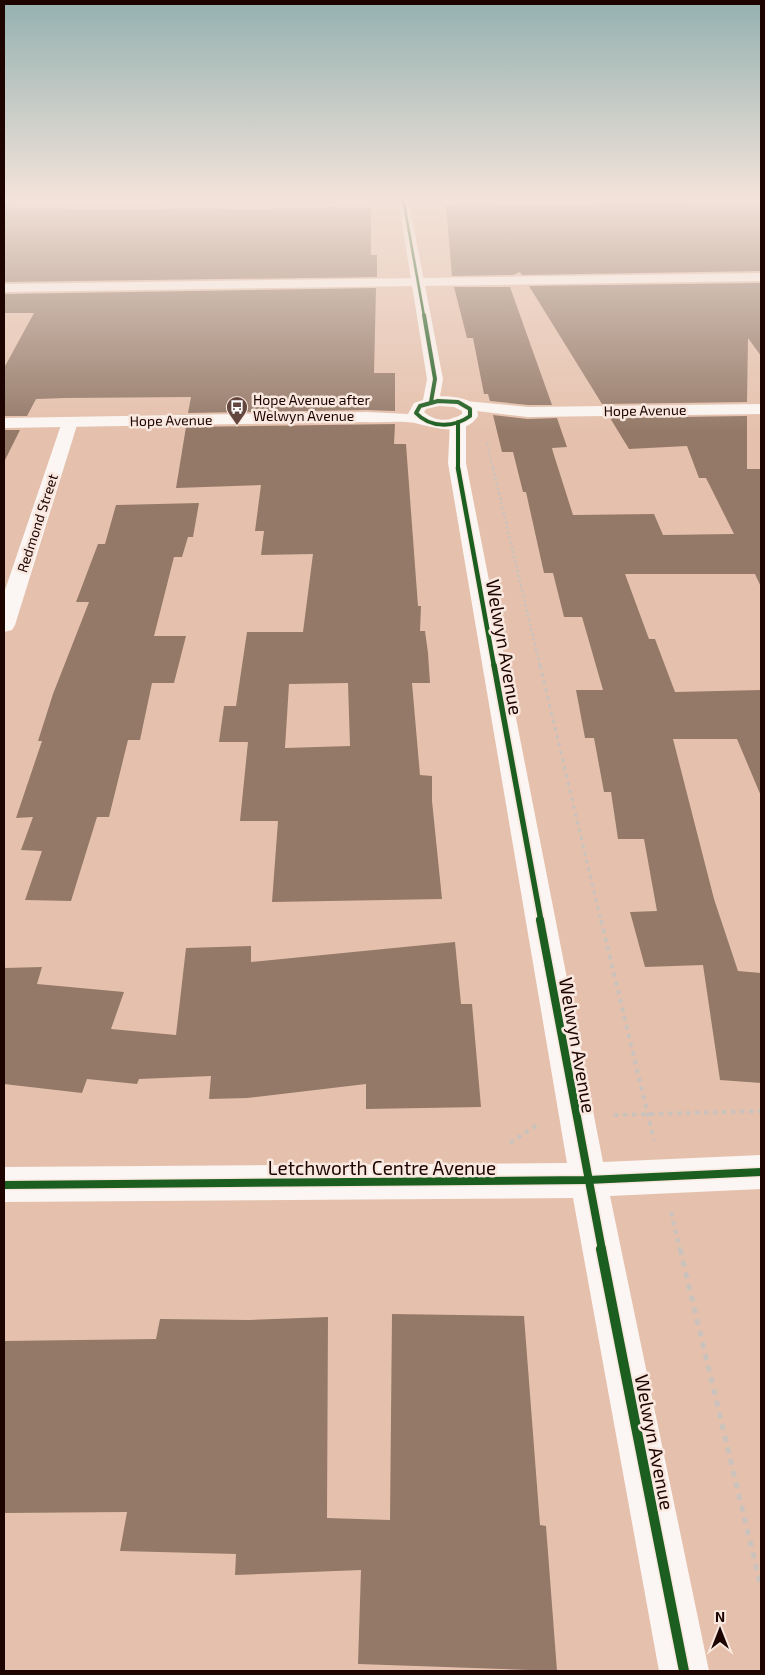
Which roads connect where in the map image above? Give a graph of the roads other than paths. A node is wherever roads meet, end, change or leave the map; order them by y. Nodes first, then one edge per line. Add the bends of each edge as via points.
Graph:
1 (417, 276) edge
2 (761, 277) edge
3 (418, 282) junction
4 (4, 288) edge
5 (435, 379) junction
6 (761, 409) edge
7 (462, 412) junction
8 (427, 413) junction
9 (70, 422) junction
10 (4, 423) edge
11 (456, 463) junction
12 (4, 625) edge
13 (761, 1172) edge
14 (588, 1180) junction
15 (4, 1185) edge
16 (684, 1671) edge

1 - 3 street
2 - 3 street
3 - 4 street
3 - 5 street
5 - 7 street
5 - 8 street
6 - 7 street, Hope Avenue
7 - 8 street
7 - 8 street via 444,400
7 - 11 street, Welwyn Avenue
8 - 9 street, Hope Avenue via 368,417
8 - 11 street, Welwyn Avenue
9 - 10 street, Hope Avenue
9 - 12 street, Redmond Street
11 - 14 street, Welwyn Avenue
13 - 14 street, Letchworth Centre Avenue
14 - 15 street, Letchworth Centre Avenue
14 - 16 street, Welwyn Avenue

